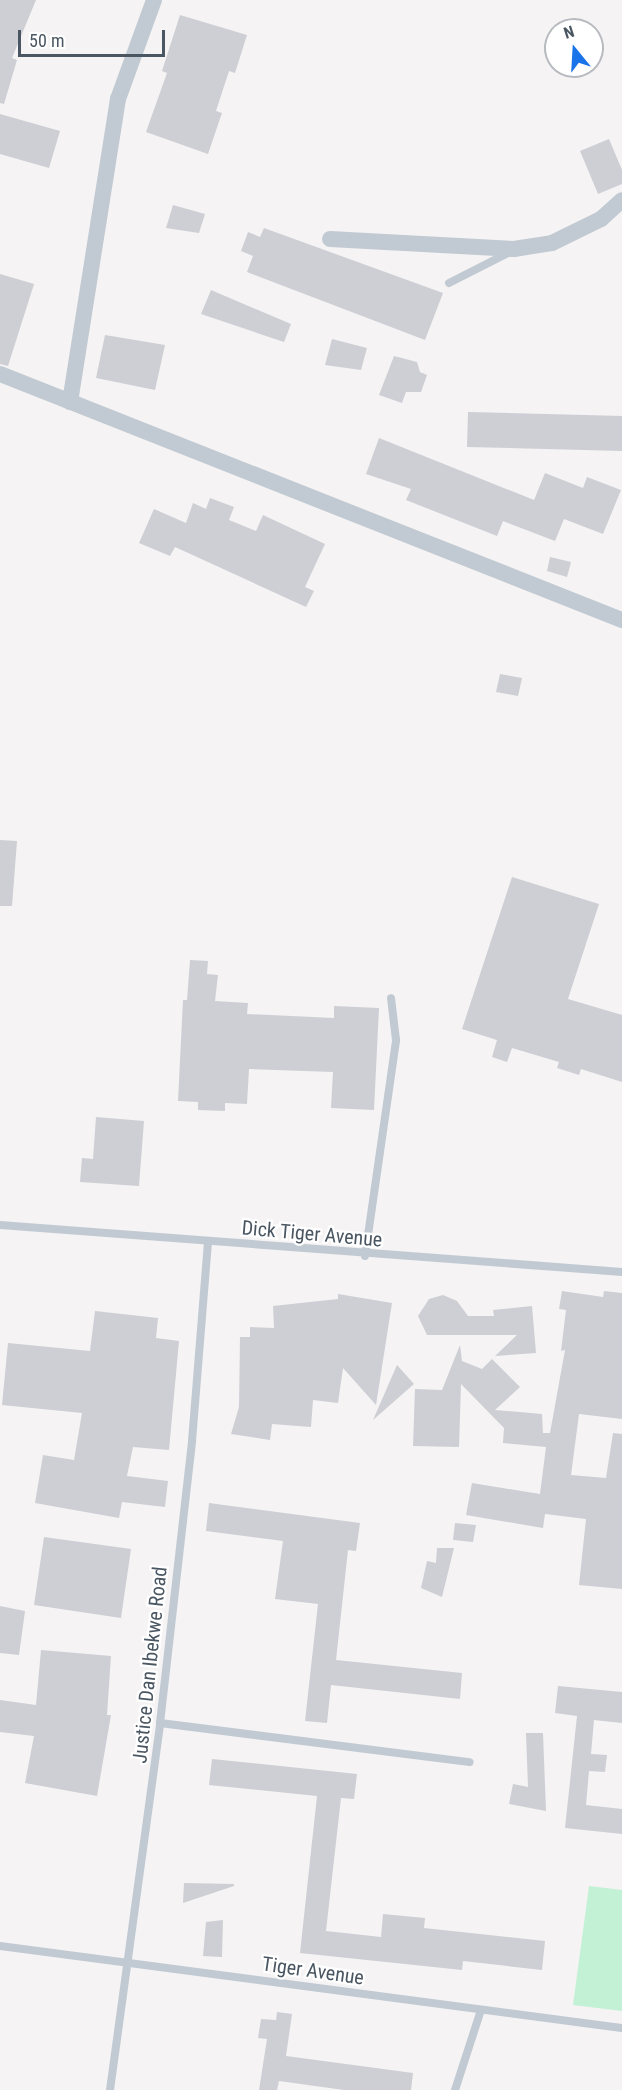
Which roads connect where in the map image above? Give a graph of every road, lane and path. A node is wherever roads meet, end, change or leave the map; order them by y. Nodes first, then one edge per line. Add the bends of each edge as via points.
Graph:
1 (154, 0) edge
2 (622, 200) edge
3 (330, 239) dead end
4 (514, 249) junction
5 (449, 284) dead end
6 (0, 374) edge
7 (70, 402) junction
8 (622, 620) edge
9 (391, 998) dead end
10 (0, 1225) edge
11 (208, 1242) junction
12 (365, 1256) junction
13 (622, 1272) edge
14 (160, 1723) junction
15 (470, 1762) dead end
16 (0, 1946) edge
17 (129, 1962) junction
18 (481, 2010) junction
19 (622, 2028) edge
20 (110, 2090) edge
21 (455, 2090) edge

1 - 7 street via 118,99
2 - 4 street via 601,219 552,243
3 - 4 street
4 - 5 lane
6 - 7 street
7 - 8 street
9 - 12 lane via 396,1040
10 - 11 lane, Dick Tiger Avenue
11 - 12 lane, Dick Tiger Avenue
11 - 14 lane, Justice Dan Ibekwe Road via 192,1441
12 - 13 lane, Dick Tiger Avenue
14 - 15 lane
14 - 17 lane, Justice Dan Ibekwe Road
16 - 17 lane, Tiger Avenue
17 - 18 lane, Tiger Avenue
17 - 20 lane, Justice Dan Ibekwe Road
18 - 19 lane, Tiger Avenue
18 - 21 lane

